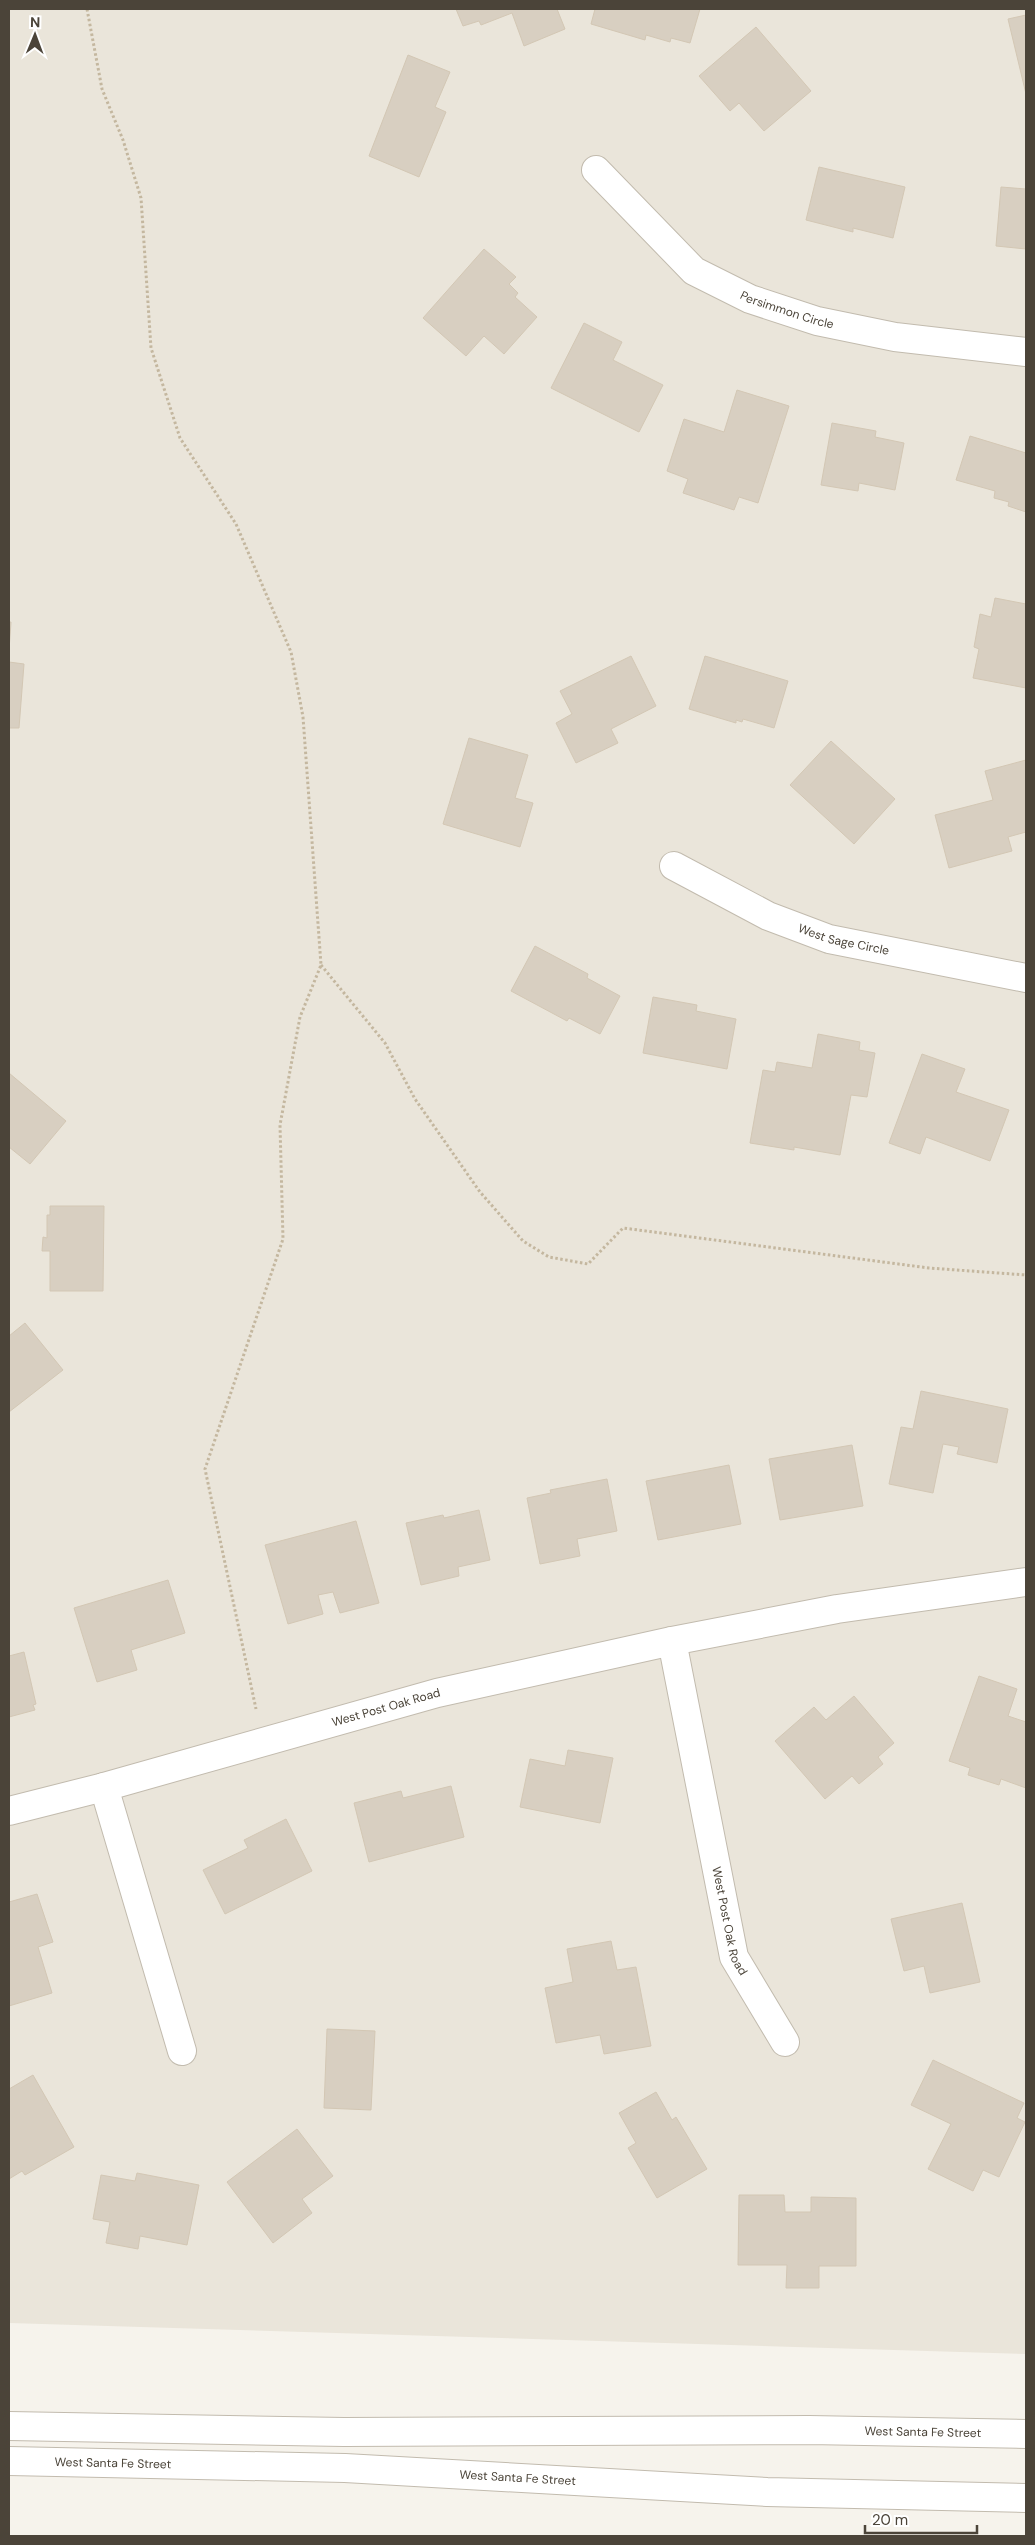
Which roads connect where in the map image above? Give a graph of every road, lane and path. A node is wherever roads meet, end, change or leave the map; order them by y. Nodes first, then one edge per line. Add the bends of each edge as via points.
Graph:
1 (87, 9) edge
2 (596, 170) dead end
3 (1026, 352) edge
4 (674, 866) dead end
5 (321, 965) junction
6 (1026, 978) edge
7 (1026, 1275) edge
8 (1026, 1582) edge
9 (672, 1641) junction
10 (263, 1742) junction
11 (104, 1787) junction
12 (9, 1811) edge
13 (785, 2042) dead end
14 (182, 2051) dead end
15 (9, 2426) edge
16 (1026, 2434) edge
17 (9, 2461) edge
18 (1026, 2498) edge

1 - 5 path via 102,89 124,140 142,198 151,348 180,438 236,524 291,652 303,717
2 - 3 street, Persimmon Circle via 694,271 750,298 817,321 885,335
4 - 6 street, West Sage Circle via 768,916 829,939
5 - 7 path via 385,1043 415,1099 480,1192 523,1242 549,1257 588,1264 623,1228 929,1268
5 - 10 path via 300,1017 280,1124 283,1238 205,1469
8 - 9 street, West Post Oak Road via 837,1609
9 - 10 street, West Post Oak Road via 438,1692
9 - 13 street, West Post Oak Road via 734,1957
10 - 11 street, West Post Oak Road
11 - 12 street, West Post Oak Road
11 - 14 street
15 - 16 street, West Santa Fe Street via 344,2432 808,2430
17 - 18 street, West Santa Fe Street via 345,2468 766,2492

